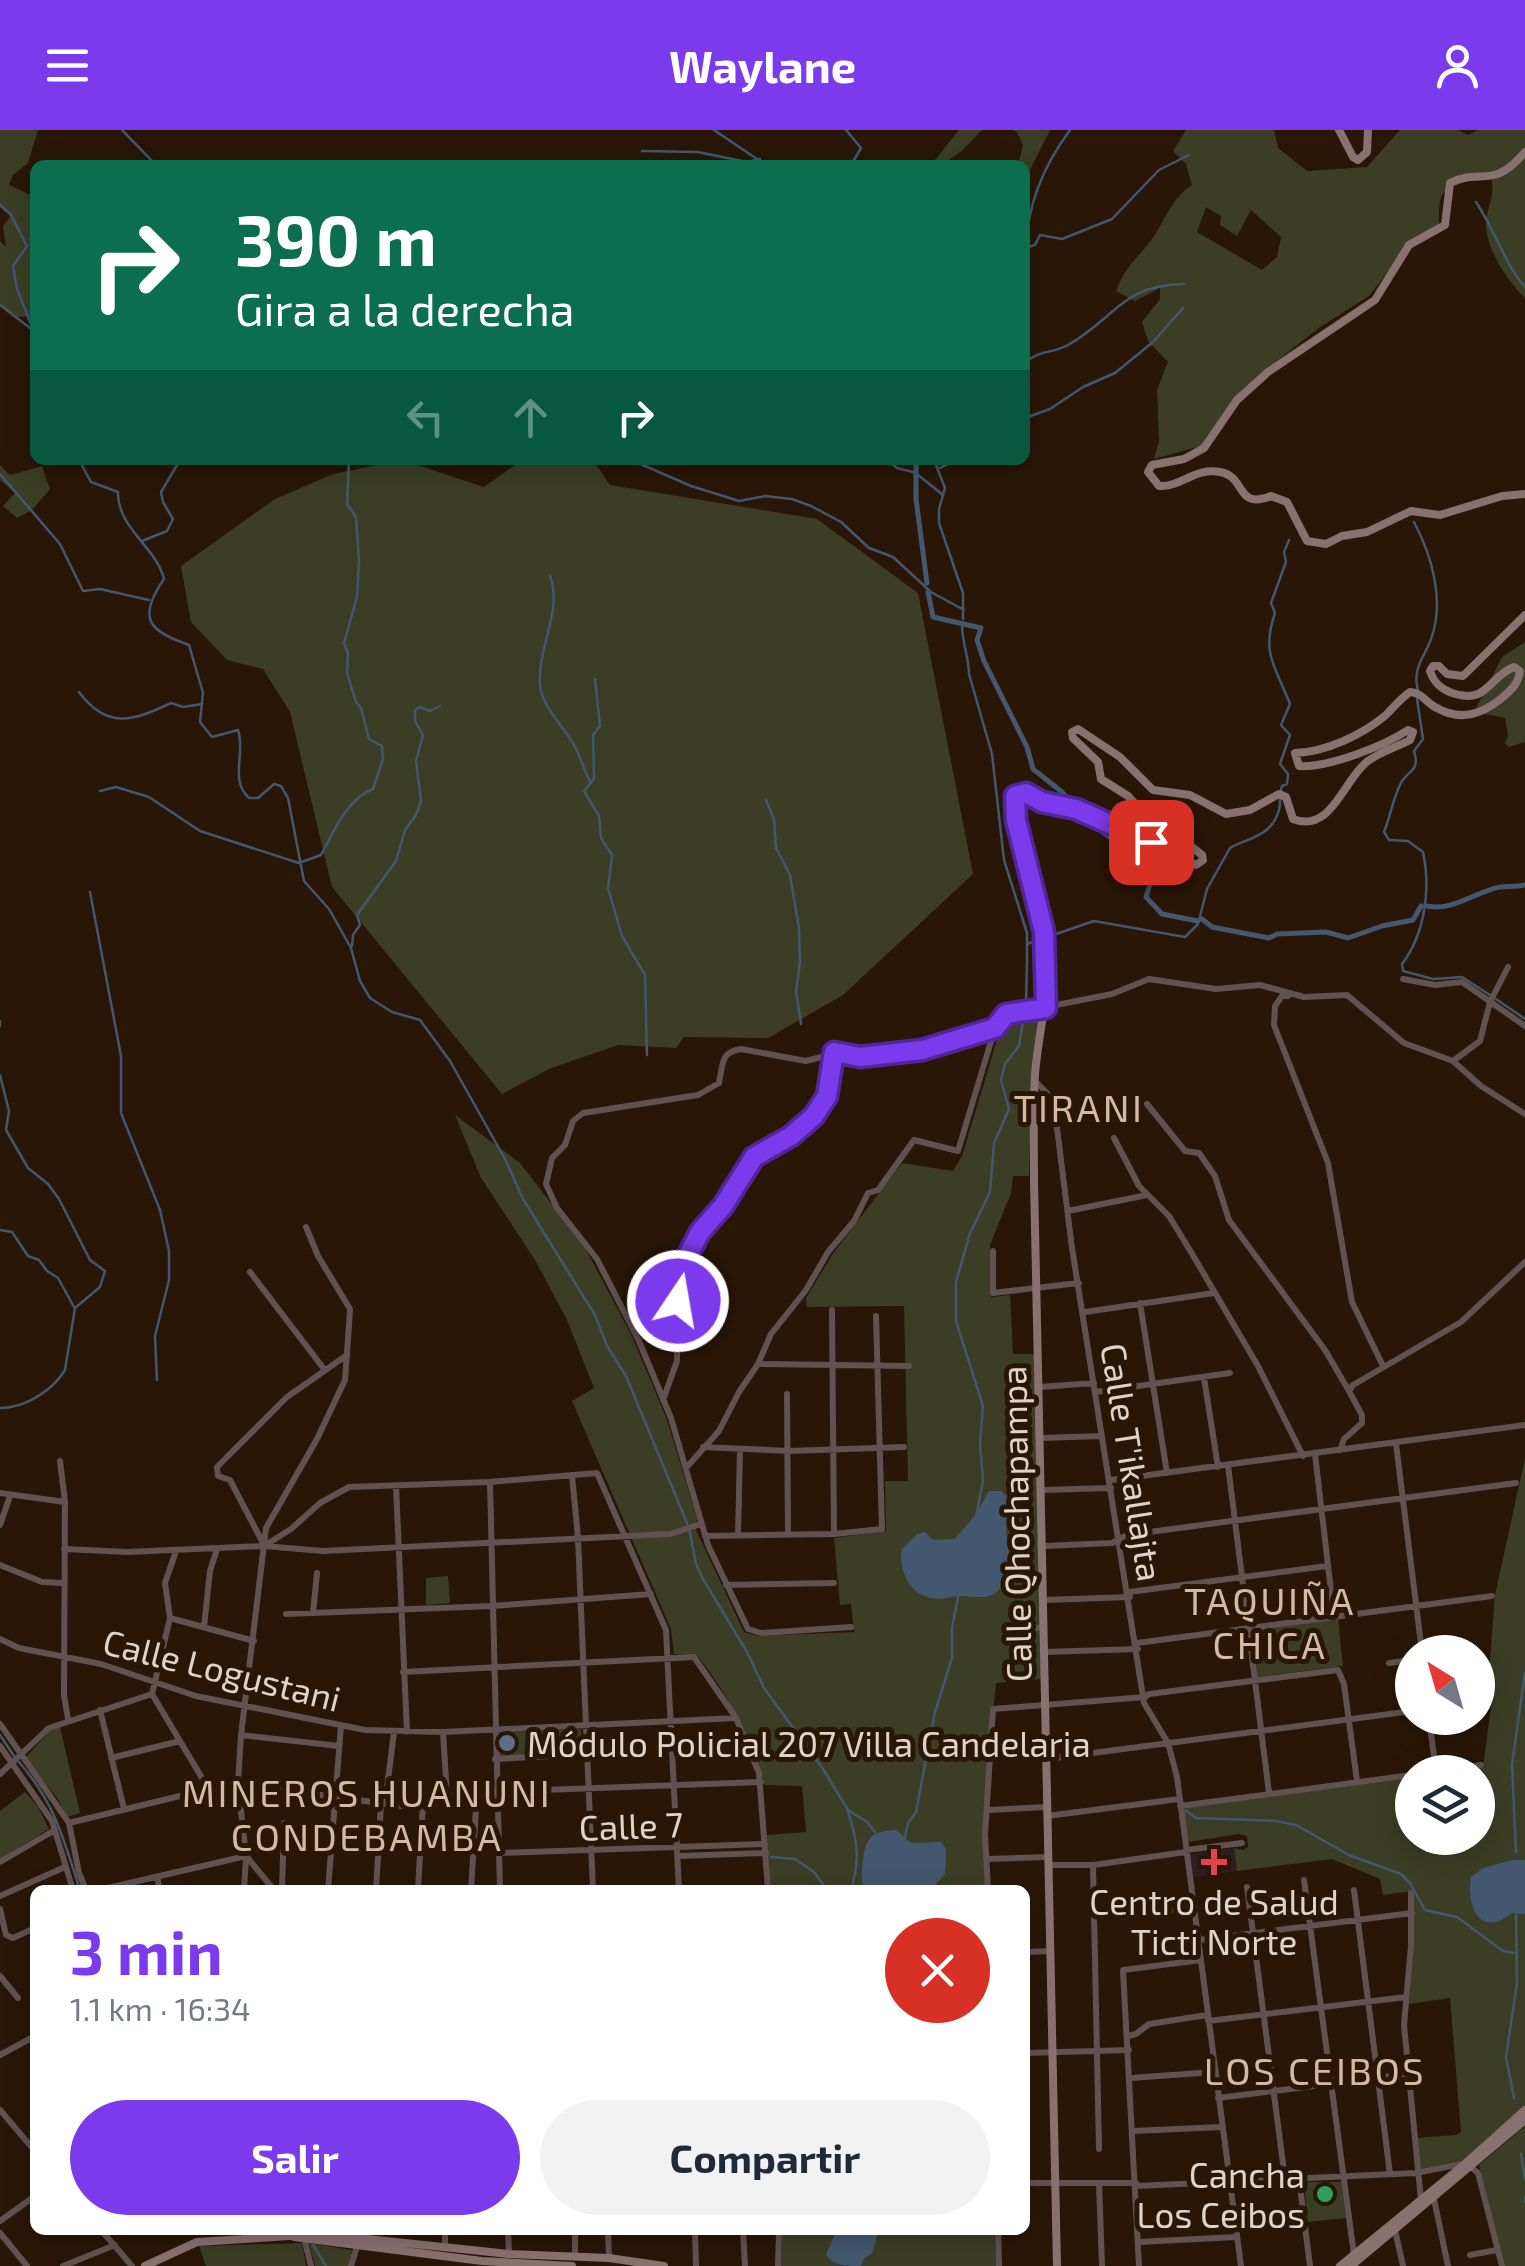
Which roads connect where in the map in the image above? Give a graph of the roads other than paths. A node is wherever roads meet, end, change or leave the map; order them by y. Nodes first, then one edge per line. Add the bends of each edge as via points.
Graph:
1 (1339, 130) edge
2 (1368, 130) edge
3 (1525, 152) edge
4 (1525, 494) edge
5 (1525, 615) edge
6 (1508, 966) dead end
7 (1403, 978) dead end
8 (1294, 996) junction
9 (1490, 1002) junction
10 (1042, 1009) junction
11 (1525, 1026) edge
12 (995, 1028) junction
13 (834, 1052) junction
14 (1453, 1061) junction
15 (1036, 1082) junction
16 (1147, 1104) dead end
17 (1525, 1114) edge
18 (1114, 1138) dead end
19 (1148, 1195) junction
20 (1068, 1210) junction
21 (306, 1227) dead end
22 (994, 1250) dead end
23 (1525, 1262) edge
24 (250, 1272) dead end
25 (1080, 1283) junction
26 (1038, 1289) junction
27 (1214, 1292) junction
28 (1140, 1303) junction
29 (832, 1310) dead end
30 (1084, 1312) junction
31 (876, 1316) dead end
32 (347, 1356) junction
33 (758, 1364) junction
34 (833, 1366) junction
35 (909, 1366) dead end
36 (1383, 1366) junction
37 (879, 1367) junction
38 (324, 1369) junction
39 (1230, 1373) dead end
40 (1204, 1378) junction
41 (1153, 1384) junction
42 (1040, 1387) junction
43 (1095, 1388) junction
44 (1349, 1391) junction
45 (787, 1394) dead end
46 (664, 1400) junction
47 (1525, 1425) edge
48 (1102, 1436) junction
49 (1041, 1438) junction
50 (1396, 1444) junction
51 (704, 1447) junction
52 (880, 1448) junction
53 (904, 1448) dead end
54 (740, 1450) junction
55 (834, 1450) junction
56 (789, 1451) junction
57 (1339, 1451) junction
58 (1315, 1454) junction
59 (1303, 1456) junction
60 (60, 1460) dead end
61 (1228, 1465) junction
62 (1218, 1467) junction
63 (685, 1469) junction
64 (1167, 1473) junction
65 (572, 1476) junction
66 (490, 1482) junction
67 (1516, 1483) dead end
68 (1111, 1484) junction
69 (396, 1486) junction
70 (1042, 1490) junction
71 (0, 1493) edge
72 (10, 1496) junction
73 (1403, 1498) junction
74 (65, 1502) junction
75 (1323, 1509) junction
76 (1236, 1520) junction
77 (700, 1524) junction
78 (0, 1525) edge
79 (788, 1534) junction
80 (834, 1534) junction
81 (624, 1535) junction
82 (738, 1535) junction
83 (705, 1536) junction
84 (578, 1538) junction
85 (1120, 1540) junction
86 (490, 1543) junction
87 (264, 1546) junction
88 (1044, 1546) junction
89 (400, 1547) junction
90 (216, 1549) junction
91 (64, 1550) junction
92 (176, 1550) junction
93 (0, 1565) edge
94 (1327, 1566) junction
95 (317, 1573) dead end
96 (1242, 1577) junction
97 (62, 1583) junction
98 (834, 1583) dead end
99 (726, 1585) junction
100 (651, 1594) junction
101 (1129, 1595) junction
102 (1492, 1596) dead end
103 (580, 1600) junction
104 (1044, 1600) junction
105 (492, 1606) junction
106 (1416, 1606) junction
107 (401, 1610) junction
108 (313, 1612) junction
109 (286, 1614) dead end
110 (1334, 1617) junction
111 (170, 1618) junction
112 (1008, 1626) dead end
113 (204, 1627) junction
114 (851, 1627) dead end
115 (1043, 1628) junction
116 (1248, 1629) junction
117 (1420, 1635) edge
118 (0, 1639) edge
119 (254, 1641) junction
120 (1138, 1646) junction
121 (1044, 1652) junction
122 (63, 1656) junction
123 (668, 1657) junction
124 (583, 1662) junction
125 (1395, 1662) edge
126 (1389, 1663) dead end
127 (493, 1668) junction
128 (403, 1672) junction
129 (156, 1681) junction
130 (1255, 1681) junction
131 (152, 1694) junction
132 (1145, 1697) junction
133 (244, 1704) junction
134 (1046, 1706) junction
135 (100, 1710) junction
136 (1395, 1713) edge
137 (736, 1718) junction
138 (68, 1719) junction
139 (1349, 1720) junction
140 (673, 1722) junction
141 (0, 1724) edge
142 (341, 1725) junction
143 (586, 1726) junction
144 (494, 1730) junction
145 (1261, 1731) junction
146 (394, 1732) junction
147 (407, 1732) junction
148 (443, 1732) junction
149 (240, 1735) junction
150 (180, 1741) junction
151 (1168, 1744) junction
152 (0, 1746) edge
153 (339, 1746) junction
154 (587, 1754) junction
155 (22, 1756) junction
156 (111, 1758) junction
157 (495, 1758) junction
158 (1047, 1758) junction
159 (11, 1766) junction
160 (0, 1774) edge
161 (1395, 1777) edge
162 (761, 1782) junction
163 (1356, 1782) junction
164 (238, 1784) junction
165 (676, 1786) junction
166 (208, 1788) junction
167 (589, 1789) junction
168 (477, 1793) junction
169 (496, 1793) junction
170 (1269, 1793) junction
171 (334, 1795) junction
172 (447, 1796) junction
173 (1179, 1802) junction
174 (424, 1803) junction
175 (383, 1804) junction
176 (124, 1809) junction
177 (989, 1810) junction
178 (1047, 1811) junction
179 (69, 1823) junction
180 (284, 1823) dead end
181 (55, 1830) junction
182 (65, 1839) junction
183 (1242, 1842) dead end
184 (765, 1844) junction
185 (1186, 1851) junction
186 (592, 1852) junction
187 (678, 1852) junction
188 (766, 1853) junction
189 (498, 1854) junction
190 (246, 1856) junction
191 (987, 1859) junction
192 (1047, 1861) junction
193 (0, 1862) edge
194 (1093, 1865) junction
195 (65, 1866) junction
196 (156, 1877) junction
197 (1304, 1880) dead end
198 (72, 1885) edge
199 (84, 1885) edge
200 (121, 1885) edge
201 (158, 1885) edge
202 (244, 1885) edge
203 (270, 1885) edge
204 (282, 1885) edge
205 (328, 1885) edge
206 (376, 1885) edge
207 (418, 1885) edge
208 (471, 1885) edge
209 (500, 1885) edge
210 (593, 1885) edge
211 (680, 1885) edge
212 (768, 1885) edge
213 (988, 1885) edge
214 (1248, 1888) dead end
215 (1354, 1890) dead end
216 (0, 1893) edge
217 (1411, 1893) dead end
218 (1193, 1907) junction
219 (0, 1909) edge
220 (1412, 1912) junction
221 (1120, 1917) dead end
222 (1358, 1919) junction
223 (1309, 1925) junction
224 (30, 1930) edge
225 (1253, 1933) junction
226 (1198, 1940) junction
227 (1050, 1951) junction
228 (1030, 1952) edge
229 (1201, 1960) junction
230 (1, 1980) edge
231 (1406, 1996) junction
232 (18, 1998) dead end
233 (1370, 2001) junction
234 (1320, 2008) junction
235 (1264, 2014) junction
236 (1208, 2018) junction
237 (1128, 2036) junction
238 (30, 2039) edge
239 (1129, 2050) junction
240 (1053, 2052) junction
241 (1096, 2052) junction
242 (1030, 2053) edge
243 (0, 2054) edge
244 (1214, 2072) junction
245 (1408, 2074) junction
246 (1378, 2077) junction
247 (1131, 2078) junction
248 (1331, 2084) junction
249 (1274, 2091) junction
250 (1218, 2098) junction
251 (0, 2110) edge
252 (1525, 2110) edge
253 (1525, 2120) edge
254 (1221, 2127) junction
255 (1508, 2130) junction
256 (1134, 2131) junction
257 (30, 2145) edge
258 (1099, 2149) dead end
259 (1470, 2165) junction
260 (1416, 2173) junction
261 (1390, 2174) junction
262 (1343, 2177) junction
263 (1284, 2179) junction
264 (1299, 2179) junction
265 (1054, 2182) junction
266 (1030, 2183) edge
267 (1099, 2183) junction
268 (1228, 2183) junction
269 (1136, 2184) junction
270 (1434, 2198) junction
271 (30, 2200) edge
272 (1421, 2200) junction
273 (0, 2221) edge
274 (1396, 2230) junction
275 (0, 2233) edge
276 (105, 2235) edge
277 (224, 2235) edge
278 (303, 2235) edge
279 (362, 2235) edge
280 (368, 2235) edge
281 (407, 2235) edge
282 (445, 2235) edge
283 (508, 2235) edge
284 (574, 2235) edge
285 (608, 2235) edge
286 (694, 2235) edge
287 (743, 2235) edge
288 (779, 2235) edge
289 (998, 2235) edge
290 (1236, 2237) junction
291 (407, 2242) junction
292 (1139, 2242) junction
293 (115, 2246) junction
294 (356, 2247) junction
295 (445, 2247) junction
296 (1497, 2250) junction
297 (1470, 2254) dead end
298 (609, 2258) junction
299 (510, 2261) edge
300 (573, 2261) edge
301 (1355, 2262) edge
302 (27, 2266) edge
303 (63, 2266) edge
304 (132, 2266) edge
305 (145, 2266) edge
306 (311, 2266) edge
307 (351, 2266) edge
308 (556, 2266) edge
309 (664, 2266) edge
310 (696, 2266) edge
311 (745, 2266) edge
312 (778, 2266) edge
313 (998, 2266) edge
314 (1057, 2266) edge
315 (1102, 2266) edge
316 (1140, 2266) edge
317 (1241, 2266) edge
318 (1310, 2266) edge
319 (1340, 2266) edge
320 (1402, 2266) edge
321 (1448, 2266) edge
322 (1502, 2266) edge

1 - 2 street via 1358,160 1367,152
3 - 4 street via 1498,175 1450,184 1445,225 1409,244 1375,300 1268,372 1237,400 1204,448 1148,472 1158,486 1194,472 1224,472 1251,500 1271,496 1287,502 1300,532 1317,544 1411,512 1440,515
5 - 10 street, Calle Qhochapampa via 1463,676 1439,666 1430,671 1443,689 1467,696 1483,692 1506,670 1520,671 1513,688 1488,710 1448,713 1410,692 1350,736 1295,754 1299,766 1338,761 1413,732 1356,771 1341,799 1304,823 1293,819 1279,794 1226,814 1190,795 1153,790 1120,757 1078,729 1072,732 1098,762 1100,779 1203,860 1190,864 1169,844 1026,793 1015,796 1044,932
6 - 9 street
7 - 9 street via 1462,982
8 - 10 street via 1260,985 1216,989 1149,979
8 - 14 street via 1353,998 1404,1042
8 - 36 street via 1282,996 1275,1006 1274,1025 1328,1162 1352,1302
9 - 11 street
9 - 14 street via 1480,1041
10 - 12 street via 1006,1014
10 - 15 street, Calle Qhochapampa
12 - 13 street via 900,1054
12 - 33 street via 958,1152 914,1140 878,1190 868,1193 770,1334
13 - 46 street via 827,1096 814,1116 754,1157 692,1244 678,1301 677,1361
13 - 46 street via 806,1062 730,1051 719,1083 705,1092 583,1113 548,1166 546,1184 557,1208 602,1268
14 - 17 street
15 - 20 street, Calle T'ikallajta via 1050,1097
15 - 26 street, Calle Qhochapampa
16 - 44 street via 1185,1151 1199,1153 1215,1176 1229,1220
18 - 19 street
19 - 20 street
19 - 27 street via 1169,1216
20 - 25 street, Calle T'ikallajta
21 - 32 street via 350,1309
22 - 26 street via 993,1293
23 - 36 street via 1462,1322
24 - 38 street
25 - 26 street
25 - 30 street, Calle T'ikallajta
26 - 42 street, Calle Qhochapampa
27 - 28 street
27 - 59 street
28 - 30 street
28 - 41 street
29 - 34 street
30 - 43 street, Calle T'ikallajta
31 - 37 street
32 - 38 street
32 - 87 street via 345,1380 266,1528
33 - 34 street
33 - 51 street
34 - 37 street
34 - 55 street
35 - 37 street
36 - 44 street
37 - 52 street
38 - 87 street via 217,1468
39 - 40 street
40 - 41 street
40 - 62 street
41 - 43 street
41 - 64 street
42 - 43 street
42 - 49 street, Calle Qhochapampa
43 - 48 street, Calle T'ikallajta
44 - 57 street via 1362,1422
45 - 56 street
46 - 63 street
47 - 50 street
48 - 49 street
48 - 68 street, Calle T'ikallajta
49 - 70 street, Calle Qhochapampa
50 - 57 street
50 - 73 street
51 - 54 street
51 - 63 street
52 - 53 street
52 - 55 street
52 - 80 street via 882,1529
54 - 56 street
54 - 82 street
55 - 56 street
55 - 80 street
56 - 79 street
57 - 58 street
58 - 59 street
58 - 75 street
59 - 61 street
60 - 74 street
61 - 62 street
61 - 76 street
62 - 64 street
63 - 77 street
64 - 68 street
65 - 66 street
65 - 81 street via 597,1472
65 - 84 street
66 - 69 street
66 - 86 street
67 - 73 street
68 - 70 street
68 - 85 street, Calle T'ikallajta
69 - 87 street via 341,1490
69 - 89 street
70 - 88 street, Calle Qhochapampa
71 - 72 street
72 - 74 street
72 - 78 street
73 - 75 street
73 - 106 street
74 - 91 street
75 - 76 street
75 - 94 street
76 - 85 street
76 - 96 street
77 - 81 street via 670,1534
77 - 83 street
79 - 80 street
79 - 82 street
81 - 84 street
81 - 100 street
82 - 83 street
83 - 99 street
84 - 86 street
84 - 103 street
85 - 88 street
85 - 101 street, Calle T'ikallajta
86 - 89 street
86 - 105 street
87 - 89 street
87 - 90 street
87 - 119 street
88 - 104 street, Calle Qhochapampa
89 - 107 street
90 - 92 street
90 - 113 street
91 - 92 street
91 - 97 street
92 - 111 street via 165,1584
93 - 97 street
94 - 96 street
94 - 110 street
95 - 108 street
96 - 101 street
96 - 116 street
97 - 122 street
98 - 99 street
99 - 114 street via 748,1629
100 - 103 street
100 - 123 street via 666,1630
101 - 104 street
101 - 120 street, Calle T'ikallajta
102 - 106 street
103 - 105 street
103 - 124 street
104 - 115 street, Calle Qhochapampa
105 - 107 street
105 - 127 street
106 - 110 street
106 - 117 street
107 - 108 street
107 - 128 street
108 - 109 street
110 - 116 street
111 - 113 street
111 - 129 street
112 - 115 street
113 - 119 street
115 - 121 street, Calle Qhochapampa
116 - 120 street
116 - 130 street
118 - 122 street, Calle Logustani
119 - 133 street
120 - 121 street
120 - 132 street, Calle T'ikallajta
121 - 134 street, Calle Qhochapampa
122 - 129 street, Calle Logustani
122 - 138 street
123 - 124 street
123 - 137 street via 694,1657
123 - 140 street
124 - 127 street
124 - 143 street
125 - 126 street
127 - 128 street
127 - 144 street
128 - 147 street
129 - 131 street
129 - 133 street, Calle Logustani
130 - 132 street
130 - 139 street via 1338,1670
130 - 145 street
131 - 135 street
131 - 150 street
132 - 134 street
132 - 151 street, Calle T'ikallajta
133 - 142 street, Calle Logustani
133 - 149 street
134 - 158 street, Calle Qhochapampa
134 - 177 street via 993,1709
135 - 138 street
135 - 156 street
136 - 139 street
137 - 140 street, Calle Logustani
137 - 162 street
138 - 155 street
139 - 145 street
139 - 163 street
140 - 143 street, Calle Logustani
140 - 165 street
141 - 155 street
142 - 146 street, Calle Logustani
142 - 153 street
143 - 144 street, Calle Logustani
143 - 154 street
144 - 148 street, Calle Logustani
144 - 157 street
145 - 151 street
145 - 170 street
146 - 147 street, Calle Logustani
146 - 175 street
147 - 148 street, Calle Logustani
148 - 172 street
149 - 153 street
149 - 164 street
150 - 156 street
150 - 166 street
151 - 158 street
151 - 173 street, Calle T'ikallajta
152 - 159 street
153 - 171 street
154 - 157 street
154 - 167 street
155 - 159 street
155 - 179 street
156 - 176 street
157 - 169 street
158 - 178 street, Calle Qhochapampa
159 - 160 street
159 - 181 street
161 - 163 street
162 - 165 street
162 - 184 street
163 - 170 street
164 - 166 street
164 - 171 street
164 - 190 street
165 - 167 street
165 - 187 street
166 - 176 street
167 - 169 street
167 - 186 street
168 - 169 street
168 - 172 street
168 - 208 street
169 - 189 street
170 - 173 street
171 - 175 street
171 - 205 street
172 - 174 street
173 - 178 street
173 - 185 street, Calle T'ikallajta
174 - 175 street
174 - 207 street
175 - 206 street
176 - 179 street
177 - 178 street
177 - 191 street
178 - 192 street, Calle Qhochapampa
179 - 182 street
180 - 204 street
181 - 182 street
181 - 193 street
182 - 195 street
182 - 199 street
183 - 185 street
184 - 187 street, Calle 7
184 - 188 street
185 - 194 street
185 - 218 street, Calle T'ikallajta
186 - 187 street, Calle 7
186 - 189 street, Calle 7
186 - 210 street
187 - 188 street, Calle 7
187 - 211 street
188 - 212 street
189 - 209 street
190 - 196 street
190 - 202 street
190 - 203 street
191 - 192 street
191 - 213 street
192 - 194 street
192 - 227 street, Calle Qhochapampa
194 - 241 street
195 - 198 street
195 - 216 street
196 - 200 street
196 - 201 street
197 - 223 street
214 - 225 street
215 - 222 street
217 - 220 street
218 - 221 street
218 - 226 street, Calle T'ikallajta
219 - 224 street via 6,1934 13,1938
220 - 222 street
220 - 231 street
222 - 223 street
222 - 233 street
223 - 225 street
223 - 234 street
225 - 226 street
225 - 235 street
226 - 229 street, Calle T'ikallajta
227 - 228 street
227 - 240 street, Calle Qhochapampa
229 - 236 street, Calle T'ikallajta
229 - 237 street via 1123,1970
230 - 232 street
231 - 233 street
231 - 245 street
233 - 234 street
233 - 246 street
234 - 235 street
234 - 248 street
235 - 236 street
235 - 249 street
236 - 237 street via 1148,2024
236 - 244 street, Calle T'ikallajta
237 - 239 street
238 - 243 street
239 - 241 street
239 - 247 street
240 - 241 street
240 - 242 street
240 - 265 street, Calle Qhochapampa
241 - 258 street
244 - 247 street
244 - 250 street, Calle T'ikallajta
245 - 246 street
245 - 260 street
246 - 248 street
246 - 261 street
247 - 256 street
248 - 249 street
248 - 262 street
249 - 250 street
249 - 263 street
250 - 254 street, Calle T'ikallajta
251 - 257 street
252 - 255 street
253 - 255 street
254 - 256 street
254 - 268 street, Calle T'ikallajta
255 - 259 street
256 - 269 street
259 - 260 street
259 - 270 street
259 - 272 street
259 - 296 street via 1478,2172
260 - 261 street
260 - 272 street
261 - 262 street
262 - 264 street
262 - 301 street
263 - 264 street
263 - 268 street
264 - 318 street
265 - 266 street
265 - 267 street
265 - 314 street, Calle Qhochapampa
267 - 269 street
267 - 315 street
268 - 269 street
268 - 290 street, Calle T'ikallajta
269 - 292 street
270 - 274 street
270 - 321 street
271 - 273 street
272 - 301 street
274 - 301 street
274 - 320 street
275 - 302 street
276 - 293 street
277 - 305 street
278 - 294 street
278 - 306 street
279 - 294 street
280 - 291 street
281 - 291 street
282 - 295 street
283 - 299 street
284 - 300 street
285 - 298 street
286 - 310 street
287 - 311 street
288 - 312 street
289 - 313 street
290 - 292 street
290 - 317 street, Calle T'ikallajta
291 - 295 street
292 - 316 street
293 - 303 street
293 - 304 street
294 - 299 street
294 - 307 street
295 - 299 street
296 - 297 street
296 - 322 street
298 - 300 street
298 - 309 street
299 - 300 street
299 - 308 street
300 - 308 street
301 - 319 street

